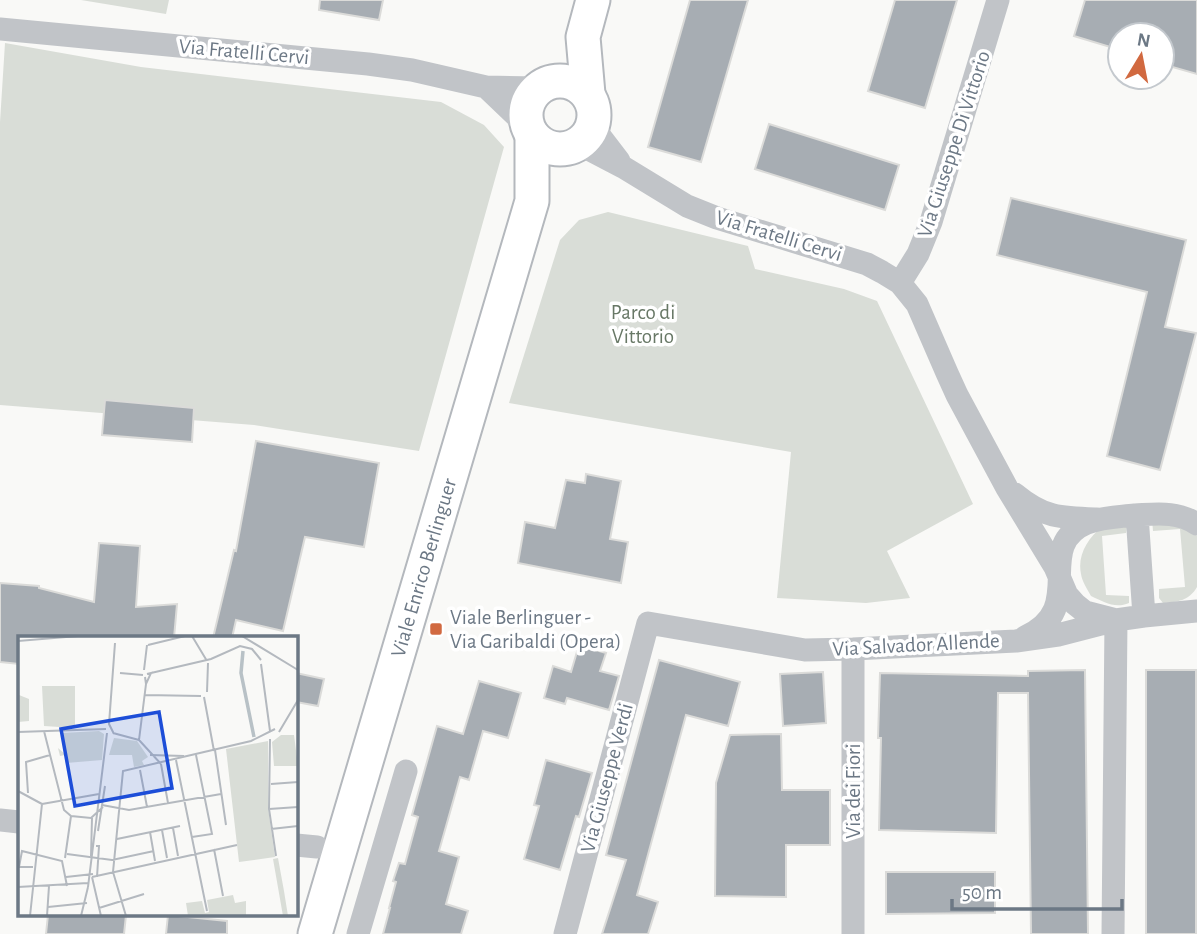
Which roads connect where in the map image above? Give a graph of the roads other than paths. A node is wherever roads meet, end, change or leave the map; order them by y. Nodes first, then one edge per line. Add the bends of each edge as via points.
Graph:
1 (593, 0) edge
2 (998, 0) edge
3 (0, 29) edge
4 (583, 37) junction
5 (543, 85) junction
6 (486, 87) junction
7 (582, 128) junction
8 (530, 131) junction
9 (532, 201) junction
10 (900, 284) junction
11 (1007, 488) junction
12 (1136, 515) junction
13 (1100, 519) junction
14 (1194, 521) edge
15 (1059, 576) junction
16 (1192, 609) edge
17 (1143, 616) junction
18 (1116, 620) junction
19 (649, 623) joint
20 (1016, 641) junction
21 (853, 649) junction
22 (406, 771) dead end
23 (0, 820) edge
24 (18, 822) edge
25 (315, 934) edge
26 (358, 934) edge
27 (565, 934) edge
28 (853, 934) edge
29 (1113, 934) edge

1 - 4 street
2 - 10 street, Via Giuseppe Di Vittorio via 931,222
3 - 6 street, Via Fratelli Cervi via 368,64
4 - 5 street
4 - 7 street
5 - 6 street, Via Fratelli Cervi
5 - 7 street via 556,80 574,83
5 - 8 street via 527,105
6 - 8 street
7 - 8 street via 558,149 539,143
7 - 9 street, Viale Enrico Berlinguer
7 - 10 street, Via Fratelli Cervi via 623,167 687,206 867,264
8 - 9 street, Viale Enrico Berlinguer
9 - 25 street, Viale Enrico Berlinguer
10 - 11 street via 918,304 947,373
11 - 13 street via 1043,513
11 - 15 street
12 - 13 street
12 - 14 street via 1175,514
12 - 17 street
13 - 15 street via 1082,526 1068,539 1059,560
15 - 18 street via 1075,604 1091,615
15 - 20 street via 1059,598 1049,621
16 - 17 street, Via Salvador Allende
17 - 18 street, Via Salvador Allende
18 - 20 street, Via Salvador Allende
18 - 29 street
19 - 21 street, Via Salvador Allende via 805,650
19 - 27 street, Via Giuseppe Verdi
20 - 21 street, Via Salvador Allende
21 - 28 street, Via dei Fiori
22 - 26 street
23 - 24 street

